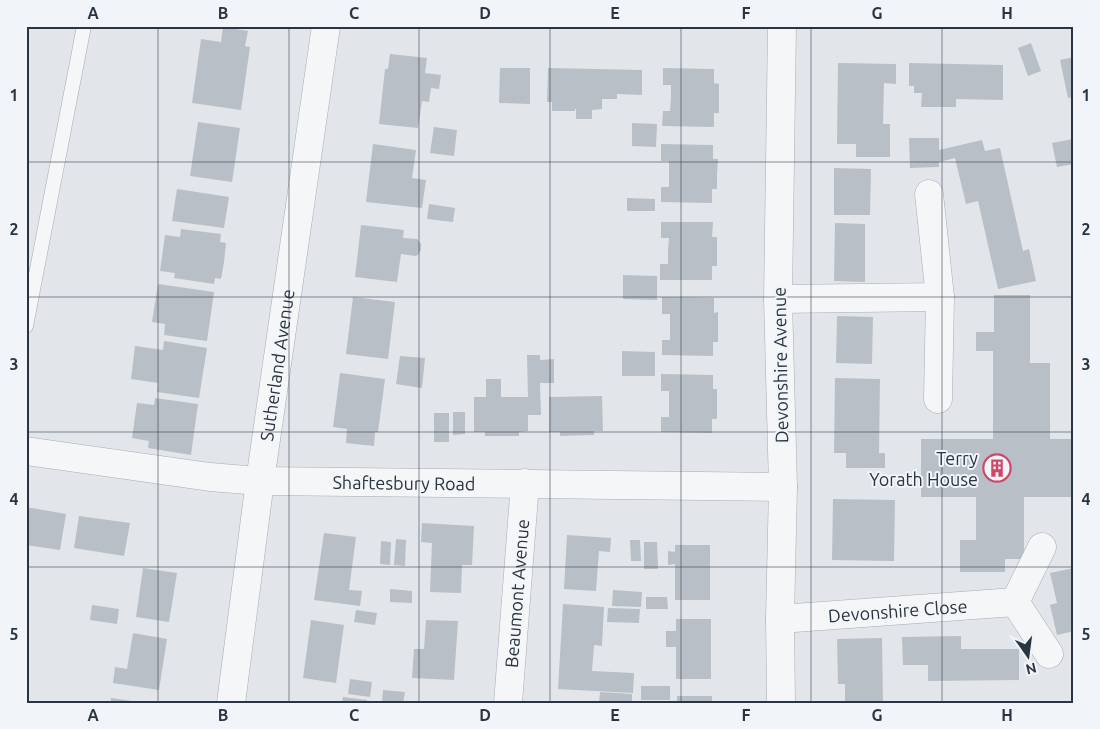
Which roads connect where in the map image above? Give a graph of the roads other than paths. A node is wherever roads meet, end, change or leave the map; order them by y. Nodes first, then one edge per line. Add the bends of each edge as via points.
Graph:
1 (84, 26) edge
2 (326, 26) edge
3 (782, 26) edge
4 (929, 194) dead end
5 (940, 297) junction
6 (778, 299) junction
7 (26, 326) edge
8 (938, 399) dead end
9 (26, 451) edge
10 (260, 481) junction
11 (525, 483) junction
12 (784, 487) junction
13 (1042, 547) dead end
14 (1015, 602) junction
15 (780, 619) junction
16 (1049, 654) dead end
17 (231, 703) edge
18 (508, 703) edge
19 (781, 703) edge

1 - 7 lane
2 - 10 street, Sutherland Avenue
3 - 6 street, Devonshire Avenue
4 - 5 street
5 - 6 street
5 - 8 street
6 - 12 street, Devonshire Avenue
9 - 10 street, Shaftesbury Road
10 - 11 street, Shaftesbury Road
10 - 17 street, Sutherland Avenue
11 - 12 street, Shaftesbury Road
11 - 18 street, Beaumont Avenue
12 - 15 street, Devonshire Avenue
13 - 14 street
14 - 15 street, Devonshire Close
14 - 16 street
15 - 19 street, Devonshire Avenue

